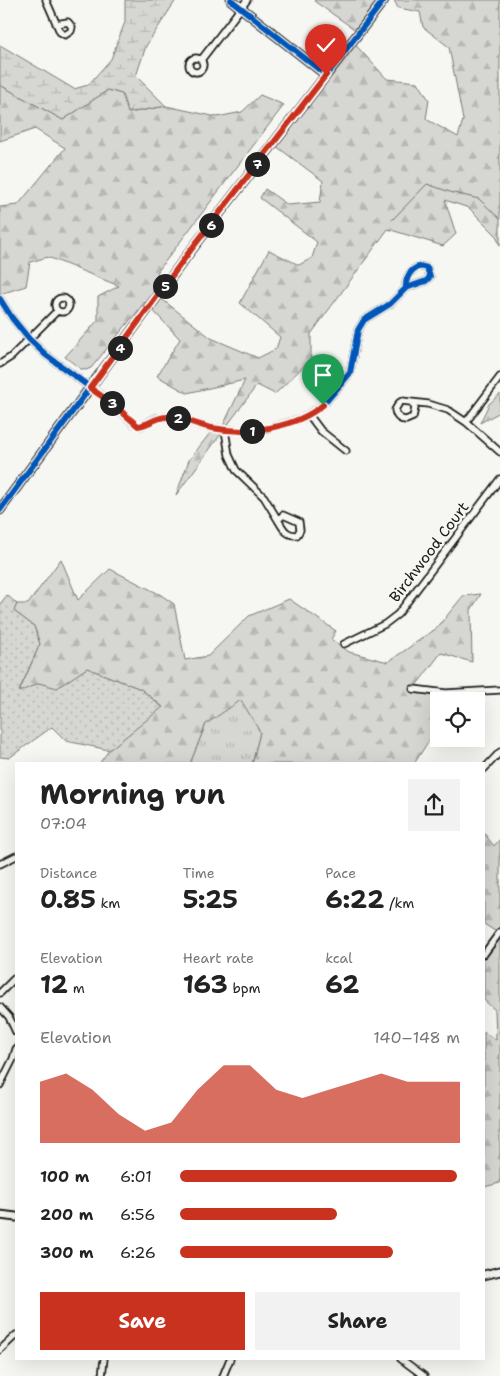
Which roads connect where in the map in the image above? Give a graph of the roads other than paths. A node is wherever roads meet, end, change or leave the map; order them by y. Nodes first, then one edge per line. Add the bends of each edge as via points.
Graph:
1 (46, 0) edge
2 (231, 0) edge
3 (247, 0) edge
4 (384, 0) edge
5 (241, 8) junction
6 (56, 24) dead end
7 (201, 60) dead end
8 (326, 75) junction
9 (406, 288) junction
10 (0, 300) edge
11 (58, 311) dead end
12 (29, 339) junction
13 (0, 364) edge
14 (500, 377) edge
15 (90, 388) junction
16 (412, 403) dead end
17 (309, 415) junction
18 (466, 422) junction
19 (225, 430) junction
20 (346, 451) dead end
21 (500, 452) edge
22 (500, 479) edge
23 (0, 510) edge
24 (278, 520) dead end
25 (344, 644) dead end
26 (413, 689) dead end
27 (500, 690) edge
28 (500, 752) edge
29 (485, 769) edge
30 (15, 856) edge
31 (0, 864) edge
32 (500, 932) edge
33 (485, 953) edge
34 (15, 977) edge
35 (0, 993) edge
36 (0, 1007) edge
37 (15, 1030) edge
38 (15, 1054) edge
39 (0, 1085) edge
40 (0, 1215) edge
41 (15, 1217) edge
42 (500, 1270) edge
43 (485, 1275) edge
44 (15, 1337) edge
45 (0, 1350) edge
46 (104, 1360) edge
47 (230, 1360) edge
48 (402, 1360) edge
49 (102, 1376) edge
50 (223, 1376) edge
51 (424, 1376) edge

1 - 6 street
2 - 5 street
3 - 5 street
4 - 8 street
5 - 7 street
5 - 8 street
8 - 15 street via 190,251
9 - 9 street via 410,272 423,267 429,271 428,279
9 - 17 street via 390,304 364,320 358,330 350,373 323,405
10 - 12 street
11 - 12 street
12 - 13 street
12 - 15 street
14 - 18 street
15 - 19 street via 138,426 166,417
15 - 23 street
16 - 18 street via 437,406
17 - 19 street via 267,429
17 - 20 street via 321,431
18 - 21 street
19 - 24 street via 226,448 232,463 264,497
22 - 25 street, Birchwood Court via 398,614
26 - 27 street via 446,693
28 - 29 street
30 - 31 street
32 - 33 street
34 - 35 street
36 - 37 street
38 - 39 street
40 - 41 street
42 - 43 street
44 - 45 street
46 - 49 street
47 - 50 street
48 - 51 street

